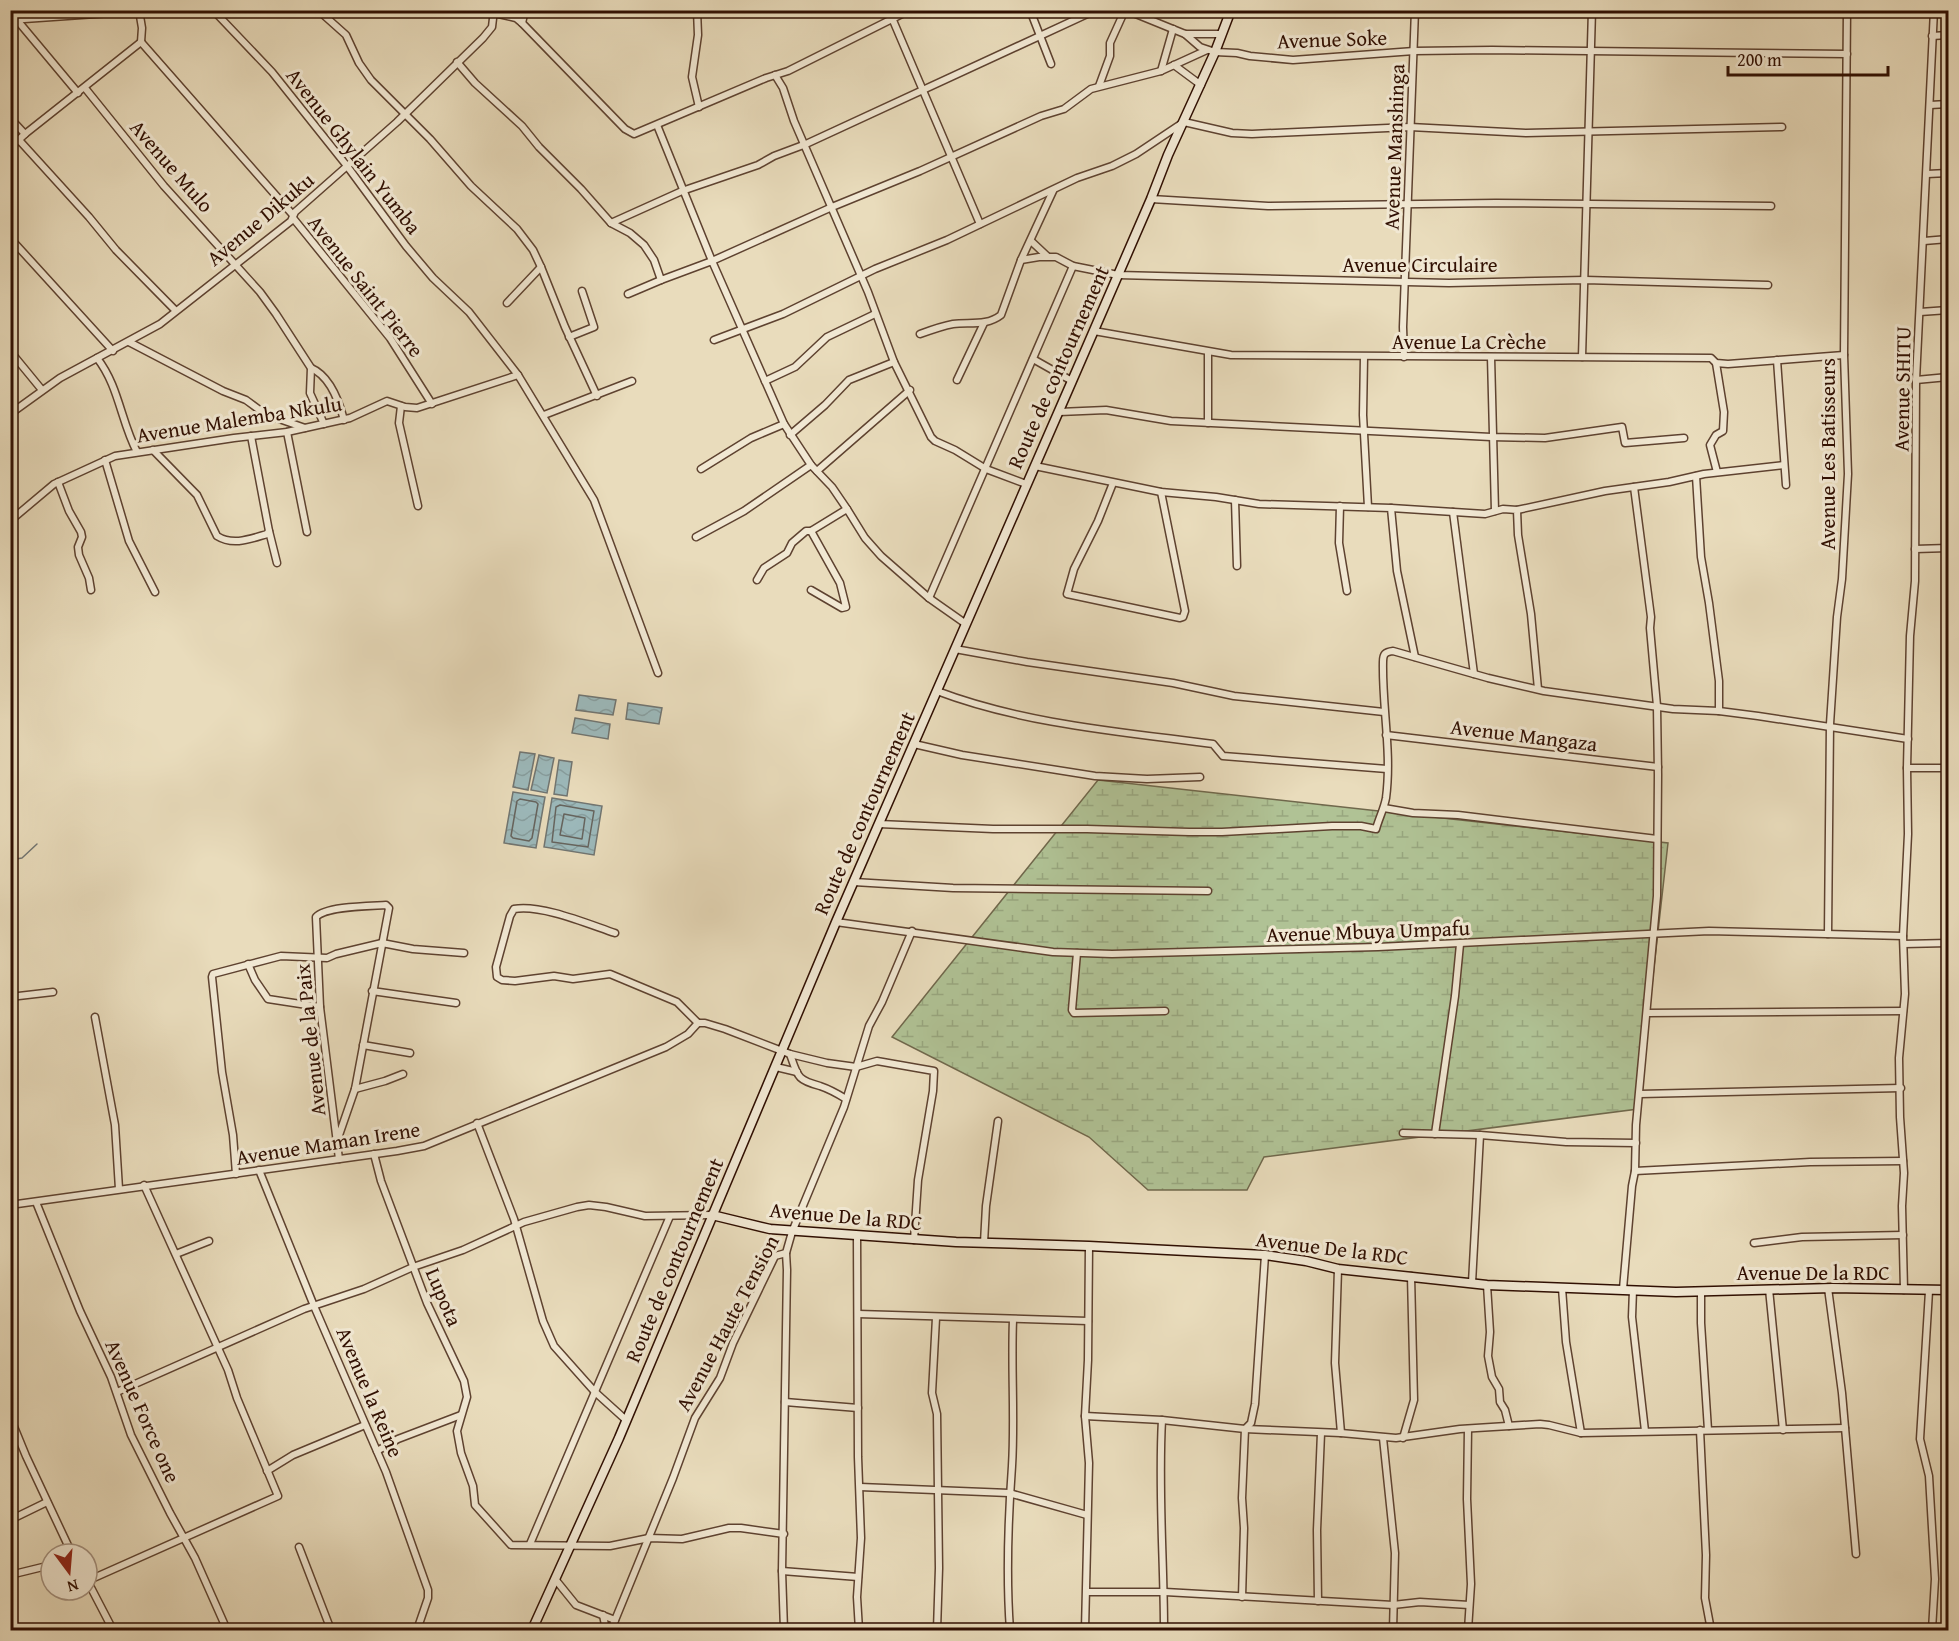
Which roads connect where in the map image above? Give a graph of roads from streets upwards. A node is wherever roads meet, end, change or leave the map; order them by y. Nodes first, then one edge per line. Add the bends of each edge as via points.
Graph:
1 (213, 10) edge
2 (318, 10) edge
3 (525, 10) edge
4 (697, 10) edge
5 (910, 10) edge
6 (1030, 10) edge
7 (1096, 10) edge
8 (1125, 10) edge
9 (1231, 10) edge
10 (1415, 10) edge
11 (1592, 10) edge
12 (1846, 10) edge
13 (1934, 10) edge
14 (139, 11) edge
15 (494, 12) edge
16 (892, 18) junction
17 (14, 20) edge
18 (522, 23) junction
19 (1173, 29) junction
20 (1185, 34) junction
21 (1221, 34) junction
22 (1040, 35) junction
23 (1948, 35) edge
24 (1932, 36) junction
25 (141, 42) junction
26 (1211, 51) junction
27 (1414, 51) junction
28 (1590, 52) junction
29 (1847, 54) junction
30 (457, 62) junction
31 (1051, 64) dead end
32 (1174, 65) junction
33 (1161, 70) junction
34 (775, 75) junction
35 (1201, 85) junction
36 (1099, 86) junction
37 (85, 88) junction
38 (921, 90) junction
39 (78, 93) junction
40 (1948, 104) edge
41 (1930, 105) junction
42 (699, 107) junction
43 (404, 115) junction
44 (10, 118) edge
45 (1184, 122) junction
46 (657, 125) junction
47 (1410, 127) junction
48 (1782, 127) dead end
49 (1588, 131) junction
50 (25, 134) junction
51 (19, 140) junction
52 (806, 144) junction
53 (10, 148) edge
54 (951, 156) junction
55 (347, 166) junction
56 (1948, 173) edge
57 (1927, 174) junction
58 (682, 191) junction
59 (1053, 191) junction
60 (1151, 199) junction
61 (1407, 204) junction
62 (1587, 206) junction
63 (1771, 206) dead end
64 (832, 207) junction
65 (293, 216) junction
66 (611, 224) junction
67 (980, 224) junction
68 (10, 238) edge
69 (1948, 239) edge
70 (1032, 241) junction
71 (1924, 241) junction
72 (1047, 256) junction
73 (1021, 260) junction
74 (712, 261) junction
75 (235, 264) junction
76 (1073, 266) junction
77 (541, 267) junction
78 (1118, 275) junction
79 (861, 276) junction
80 (661, 280) junction
81 (1585, 280) junction
82 (1405, 281) junction
83 (1768, 285) dead end
84 (582, 291) dead end
85 (628, 294) dead end
86 (507, 303) dead end
87 (175, 310) junction
88 (1948, 310) edge
89 (1920, 312) junction
90 (875, 314) junction
91 (984, 323) junction
92 (741, 330) junction
93 (1094, 331) junction
94 (920, 334) dead end
95 (569, 336) junction
96 (714, 340) dead end
97 (129, 342) junction
98 (10, 351) edge
99 (113, 351) junction
100 (1208, 352) junction
101 (1844, 355) junction
102 (1364, 357) junction
103 (1404, 357) junction
104 (1491, 357) junction
105 (1582, 357) junction
106 (97, 358) junction
107 (1033, 359) junction
108 (1777, 360) junction
109 (894, 362) junction
110 (1716, 363) junction
111 (311, 368) junction
112 (518, 375) junction
113 (1948, 378) edge
114 (1916, 380) junction
115 (632, 381) dead end
116 (765, 381) junction
117 (957, 381) dead end
118 (1072, 381) junction
119 (42, 390) junction
120 (910, 390) junction
121 (597, 396) junction
122 (432, 404) junction
123 (401, 406) junction
124 (1059, 412) junction
125 (10, 414) edge
126 (544, 415) junction
127 (344, 420) junction
128 (1208, 423) junction
129 (324, 424) junction
130 (784, 424) junction
131 (305, 428) junction
132 (1364, 430) junction
133 (287, 432) junction
134 (790, 435) junction
135 (251, 436) junction
136 (1494, 437) junction
137 (1684, 438) dead end
138 (153, 450) junction
139 (137, 452) junction
140 (105, 460) junction
141 (811, 465) junction
142 (1784, 465) junction
143 (1035, 466) junction
144 (701, 469) dead end
145 (986, 469) junction
146 (817, 471) junction
147 (1718, 472) junction
148 (1696, 476) junction
149 (58, 482) junction
150 (1113, 483) junction
151 (1026, 484) junction
152 (1786, 485) dead end
153 (1634, 487) junction
154 (1161, 492) junction
155 (1235, 500) junction
156 (418, 506) dead end
157 (1340, 506) junction
158 (1368, 507) junction
159 (1390, 508) junction
160 (847, 509) junction
161 (1517, 510) junction
162 (1495, 511) junction
163 (1453, 512) junction
164 (10, 521) edge
165 (269, 531) junction
166 (811, 531) junction
167 (307, 532) dead end
168 (696, 537) dead end
169 (1948, 548) edge
170 (1915, 549) junction
171 (277, 563) dead end
172 (1237, 566) dead end
173 (757, 580) dead end
174 (91, 590) dead end
175 (811, 590) dead end
176 (1347, 591) dead end
177 (155, 592) dead end
178 (929, 598) junction
179 (966, 624) junction
180 (955, 649) junction
181 (1415, 657) junction
182 (658, 673) dead end
183 (1474, 674) junction
184 (1538, 690) junction
185 (937, 691) junction
186 (1657, 706) junction
187 (1719, 711) junction
188 (1384, 712) junction
189 (1830, 727) junction
190 (1386, 735) junction
191 (1908, 739) junction
192 (914, 744) junction
193 (1658, 767) junction
194 (1907, 768) junction
195 (1948, 768) edge
196 (1387, 770) junction
197 (1200, 777) dead end
198 (1384, 808) junction
199 (879, 824) junction
200 (1657, 839) junction
201 (854, 882) junction
202 (1208, 891) dead end
203 (836, 922) junction
204 (912, 932) junction
205 (615, 933) dead end
206 (1828, 934) junction
207 (1653, 935) junction
208 (1903, 936) junction
209 (382, 943) junction
210 (1948, 943) edge
211 (1460, 944) junction
212 (1904, 944) junction
213 (464, 953) dead end
214 (1077, 954) junction
215 (317, 958) junction
216 (248, 964) junction
217 (372, 991) junction
218 (53, 992) dead end
219 (10, 997) edge
220 (456, 1003) dead end
221 (320, 1007) junction
222 (1165, 1011) dead end
223 (1903, 1011) junction
224 (1647, 1013) junction
225 (96, 1017) dead end
226 (698, 1023) junction
227 (363, 1045) junction
228 (410, 1053) dead end
229 (786, 1053) junction
230 (776, 1066) junction
231 (856, 1067) junction
232 (797, 1072) junction
233 (403, 1074) dead end
234 (1901, 1088) junction
235 (355, 1089) junction
236 (1640, 1094) junction
237 (846, 1099) junction
238 (998, 1121) dead end
239 (477, 1124) junction
240 (1403, 1133) dead end
241 (1436, 1134) junction
242 (1480, 1135) junction
243 (337, 1141) junction
244 (1636, 1143) junction
245 (374, 1154) junction
246 (339, 1160) junction
247 (1903, 1161) junction
248 (259, 1170) junction
249 (1635, 1171) junction
250 (10, 1173) edge
251 (236, 1174) junction
252 (144, 1185) junction
253 (119, 1189) junction
254 (36, 1202) junction
255 (12, 1205) edge
256 (712, 1215) junction
257 (670, 1216) junction
258 (516, 1225) junction
259 (793, 1230) junction
260 (857, 1234) junction
261 (1903, 1235) junction
262 (914, 1240) junction
263 (209, 1241) dead end
264 (984, 1243) junction
265 (1754, 1243) dead end
266 (1089, 1246) junction
267 (786, 1253) junction
268 (176, 1254) junction
269 (1265, 1255) junction
270 (413, 1267) junction
271 (1338, 1269) junction
272 (1411, 1276) junction
273 (1472, 1283) junction
274 (1487, 1285) junction
275 (1562, 1288) junction
276 (1828, 1288) junction
277 (1623, 1289) junction
278 (1770, 1289) junction
279 (1633, 1290) junction
280 (1904, 1290) junction
281 (1948, 1290) edge
282 (1929, 1291) junction
283 (1701, 1292) junction
284 (314, 1306) junction
285 (858, 1314) junction
286 (936, 1318) junction
287 (1013, 1320) junction
288 (1088, 1321) junction
289 (217, 1347) junction
290 (117, 1392) junction
291 (595, 1392) junction
292 (785, 1402) junction
293 (858, 1408) junction
294 (461, 1415) junction
295 (1085, 1416) junction
296 (10, 1417) edge
297 (626, 1420) junction
298 (1162, 1420) junction
299 (365, 1425) junction
300 (1509, 1426) junction
301 (1845, 1428) junction
302 (1245, 1429) junction
303 (1467, 1429) junction
304 (1700, 1430) junction
305 (1708, 1430) junction
306 (1783, 1430) junction
307 (1645, 1431) junction
308 (1321, 1433) junction
309 (1341, 1433) junction
310 (1581, 1433) junction
311 (18, 1436) junction
312 (1383, 1437) junction
313 (1403, 1438) junction
314 (10, 1440) edge
315 (377, 1451) junction
316 (267, 1471) junction
317 (860, 1487) junction
318 (937, 1490) junction
319 (1009, 1493) junction
320 (47, 1502) junction
321 (1087, 1515) junction
322 (10, 1520) edge
323 (784, 1534) junction
324 (184, 1538) junction
325 (649, 1538) junction
326 (66, 1542) edge
327 (530, 1545) junction
328 (299, 1547) dead end
329 (569, 1547) junction
330 (1856, 1554) dead end
331 (39, 1569) edge
332 (783, 1571) junction
333 (10, 1575) edge
334 (99, 1575) edge
335 (858, 1577) junction
336 (555, 1579) junction
337 (1086, 1592) junction
338 (1165, 1592) junction
339 (1242, 1597) junction
340 (1318, 1601) junction
341 (98, 1602) edge
342 (1393, 1605) junction
343 (1469, 1605) junction
344 (603, 1615) junction
345 (615, 1620) junction
346 (113, 1630) edge
347 (226, 1630) edge
348 (331, 1630) edge
349 (417, 1630) edge
350 (532, 1630) edge
351 (606, 1630) edge
352 (611, 1630) edge
353 (784, 1630) edge
354 (859, 1630) edge
355 (937, 1630) edge
356 (1010, 1630) edge
357 (1085, 1630) edge
358 (1164, 1630) edge
359 (1393, 1630) edge
360 (1468, 1630) edge
361 (1711, 1630) edge
362 (1932, 1630) edge

1 - 55 street, Avenue Ghylain Yumba via 272,72
2 - 43 street via 346,35 361,67
3 - 18 street
4 - 42 street via 692,77
5 - 16 street
6 - 22 street
7 - 22 street
8 - 19 street
8 - 36 street via 1110,43 1110,56
9 - 21 street, Route de contournement
10 - 27 street, Avenue Manshinga
11 - 28 street
12 - 29 street, Avenue Les Batisseurs
13 - 24 street, Avenue SHITU
14 - 17 street
14 - 25 street
15 - 18 street
15 - 30 street, Avenue Dikuku via 490,31
16 - 34 street
16 - 38 street
17 - 39 street
18 - 46 street via 625,129 636,134
19 - 20 street
19 - 33 street
20 - 21 street
20 - 26 street
21 - 26 street, Route de contournement
22 - 31 street
22 - 38 street
23 - 24 street
24 - 41 street, Avenue SHITU
25 - 37 street
25 - 65 street, Avenue Saint Pierre
26 - 27 street, Avenue Soke via 1308,60
26 - 32 street
26 - 35 street, Route de contournement
27 - 28 street, Avenue Soke
27 - 47 street, Avenue Manshinga
28 - 29 street, Avenue Soke
28 - 49 street
29 - 101 street, Avenue Les Batisseurs
30 - 43 street, Avenue Dikuku
30 - 66 street via 522,126
32 - 33 street
32 - 35 street
33 - 36 street
34 - 42 street
34 - 52 street
35 - 45 street, Route de contournement
36 - 54 street via 1064,109
37 - 39 street
37 - 75 street, Avenue Mulo via 164,186
38 - 52 street
38 - 54 street
39 - 50 street
40 - 41 street
41 - 57 street, Avenue SHITU
42 - 46 street
43 - 55 street, Avenue Dikuku
43 - 77 street via 516,230
44 - 50 street
45 - 47 street via 1252,134
45 - 59 street via 1136,154
45 - 60 street, Route de contournement
46 - 58 street
47 - 49 street via 1526,133
47 - 61 street, Avenue Manshinga
48 - 49 street
49 - 62 street
50 - 51 street
51 - 53 street
51 - 87 street
52 - 58 street
52 - 64 street
54 - 64 street
54 - 67 street
55 - 65 street, Avenue Dikuku
55 - 112 street, Avenue Ghylain Yumba via 426,270 470,312
56 - 57 street
57 - 71 street, Avenue SHITU
58 - 66 street
58 - 74 street
59 - 67 street
59 - 70 street
60 - 61 street via 1268,206
60 - 78 street, Route de contournement
61 - 62 street
61 - 82 street, Avenue Manshinga
62 - 63 street
62 - 81 street
64 - 74 street
64 - 79 street
65 - 75 street, Avenue Dikuku
65 - 122 street, Avenue Saint Pierre via 390,338
66 - 80 street via 630,233 648,249
67 - 79 street
68 - 99 street
69 - 71 street
70 - 72 street
70 - 73 street
71 - 89 street, Avenue SHITU
72 - 73 street
72 - 76 street
73 - 91 street via 1001,315
74 - 80 street
74 - 92 street
75 - 87 street, Avenue Dikuku
75 - 111 street, Avenue Mulo via 276,314
76 - 78 street, Avenue Circulaire
76 - 107 street
77 - 86 street
77 - 95 street
78 - 82 street, Avenue Circulaire
78 - 93 street, Route de contournement
79 - 90 street
79 - 92 street
80 - 85 street
81 - 82 street, Avenue Circulaire
81 - 83 street, Avenue Circulaire
81 - 105 street
82 - 103 street, Avenue Manshinga
84 - 95 street via 594,327
87 - 97 street, Avenue Dikuku
88 - 89 street
89 - 114 street, Avenue SHITU
90 - 109 street
90 - 116 street via 827,338 795,368
91 - 94 street via 950,325
91 - 117 street
92 - 96 street
92 - 116 street
93 - 100 street, Avenue La Crèche
93 - 118 street, Route de contournement
95 - 121 street
97 - 99 street, Avenue Dikuku
97 - 131 street via 223,392 246,399 265,414
98 - 119 street
99 - 106 street, Avenue Dikuku
100 - 102 street, Avenue La Crèche
100 - 128 street
101 - 108 street, Avenue La Crèche
101 - 189 street, Avenue Les Batisseurs via 1848,474
102 - 103 street, Avenue La Crèche
102 - 132 street
103 - 104 street, Avenue La Crèche
104 - 105 street, Avenue La Crèche
104 - 136 street
105 - 110 street, Avenue La Crèche via 1711,357
106 - 119 street, Avenue Dikuku
106 - 139 street via 114,386 127,434
107 - 118 street
107 - 145 street
108 - 110 street, Avenue La Crèche
108 - 142 street
109 - 120 street
109 - 134 street via 849,380
110 - 147 street via 1723,431 1710,446
111 - 127 street, Avenue Mulo via 327,380
111 - 129 street via 310,393
112 - 122 street, Avenue Malemba Nkulu
112 - 126 street, Avenue Ghylain Yumba
113 - 114 street
114 - 170 street, Avenue SHITU
115 - 121 street
116 - 130 street
118 - 124 street, Route de contournement
119 - 125 street, Avenue Dikuku
120 - 145 street via 933,440
120 - 146 street
121 - 126 street
122 - 123 street, Avenue Malemba Nkulu via 417,408
123 - 127 street, Avenue Malemba Nkulu via 387,401
123 - 156 street via 399,423
124 - 128 street via 1106,410
124 - 143 street, Route de contournement
126 - 182 street, Avenue Ghylain Yumba via 594,500
127 - 129 street, Avenue Malemba Nkulu
128 - 132 street
129 - 131 street, Avenue Malemba Nkulu
130 - 134 street
130 - 144 street via 751,438
131 - 133 street, Avenue Malemba Nkulu
132 - 136 street
132 - 158 street
133 - 135 street, Avenue Malemba Nkulu
133 - 167 street
134 - 141 street
135 - 138 street, Avenue Malemba Nkulu
135 - 165 street
136 - 137 street via 1545,438 1622,427 1625,443
136 - 162 street
138 - 139 street, Avenue Malemba Nkulu
138 - 165 street via 197,495 219,538 242,542
139 - 140 street, Avenue Malemba Nkulu
140 - 149 street, Avenue Malemba Nkulu
140 - 177 street via 129,541
141 - 146 street
141 - 168 street via 744,511
142 - 147 street
142 - 152 street
143 - 150 street
143 - 151 street, Route de contournement
145 - 151 street
145 - 178 street
146 - 160 street
147 - 148 street
148 - 153 street
148 - 187 street
149 - 164 street, Avenue Malemba Nkulu
149 - 174 street via 81,532 79,555
150 - 154 street
150 - 154 street via 1074,569 1067,594 1180,618 1185,611
151 - 179 street, Route de contournement
153 - 161 street
153 - 186 street via 1647,579
154 - 155 street
155 - 157 street
155 - 172 street
157 - 158 street
157 - 176 street via 1339,543
158 - 159 street
159 - 163 street
159 - 181 street via 1397,571
160 - 166 street
160 - 178 street via 870,544
161 - 162 street
161 - 184 street
162 - 163 street
163 - 183 street
165 - 171 street
166 - 173 street via 806,531 787,553 764,568
166 - 175 street via 840,583 846,607
169 - 170 street
170 - 191 street, Avenue SHITU
178 - 179 street
179 - 180 street, Route de contournement
180 - 185 street, Route de contournement
180 - 188 street via 1181,684 1234,696
181 - 183 street
181 - 188 street via 1392,651 1383,656
183 - 184 street
184 - 186 street
185 - 192 street, Route de contournement
185 - 196 street via 1021,716 1213,744 1222,756
186 - 187 street
186 - 193 street
187 - 189 street
188 - 190 street
189 - 191 street
189 - 206 street, Avenue Les Batisseurs
190 - 193 street, Avenue Mangaza
190 - 196 street
191 - 194 street, Avenue SHITU
192 - 197 street via 1095,776
192 - 199 street, Route de contournement
193 - 200 street
194 - 195 street
194 - 208 street, Avenue SHITU
196 - 198 street
198 - 199 street via 1377,829 1325,826 1189,832
198 - 200 street
199 - 201 street, Route de contournement
200 - 207 street
201 - 202 street via 954,888
201 - 203 street, Route de contournement
203 - 204 street, Avenue Mbuya Umpafu
203 - 229 street, Route de contournement
204 - 214 street, Avenue Mbuya Umpafu
204 - 231 street, Avenue Haute Tension via 869,1026
205 - 226 street via 563,915 514,909 496,968 497,977 514,981 610,974 680,1003
206 - 207 street, Avenue Mbuya Umpafu via 1709,931
206 - 208 street, Avenue Mbuya Umpafu
207 - 211 street, Avenue Mbuya Umpafu
207 - 224 street
208 - 212 street, Avenue SHITU
209 - 213 street
209 - 215 street
209 - 215 street, Avenue de la Paix via 388,906 322,912 316,917
209 - 217 street
210 - 212 street
211 - 214 street, Avenue Mbuya Umpafu
211 - 241 street
212 - 223 street, Avenue SHITU
214 - 222 street via 1072,1011
215 - 216 street via 281,956
215 - 221 street, Avenue de la Paix
216 - 221 street via 268,999
216 - 251 street via 215,972 212,977
217 - 220 street
217 - 227 street
218 - 219 street
221 - 243 street, Avenue de la Paix
223 - 224 street
223 - 234 street, Avenue SHITU
224 - 236 street
225 - 253 street via 115,1125
226 - 229 street via 725,1029
226 - 239 street, Avenue Maman Irene via 666,1047
227 - 228 street
227 - 235 street
229 - 230 street, Route de contournement
229 - 231 street
229 - 232 street
230 - 232 street
230 - 256 street, Route de contournement
231 - 237 street, Avenue Haute Tension
231 - 262 street via 877,1061 935,1073 918,1180
232 - 237 street via 806,1083
233 - 235 street
234 - 236 street
234 - 247 street, Avenue SHITU
235 - 243 street
236 - 244 street
237 - 259 street, Avenue Haute Tension
238 - 264 street
239 - 245 street, Avenue Maman Irene via 424,1146
239 - 258 street
240 - 241 street
241 - 242 street
242 - 244 street
242 - 273 street
243 - 246 street, Avenue de la Paix
244 - 249 street
245 - 246 street, Avenue Maman Irene
245 - 270 street, Lupota
246 - 248 street, Avenue Maman Irene
247 - 249 street
247 - 261 street, Avenue SHITU
248 - 251 street, Avenue Maman Irene
248 - 284 street, Avenue la Reine
249 - 277 street
250 - 255 street
251 - 252 street, Avenue Maman Irene
252 - 253 street, Avenue Maman Irene
252 - 268 street
253 - 254 street, Avenue Maman Irene
254 - 255 street, Avenue Maman Irene
254 - 290 street, Avenue Force one
256 - 257 street
256 - 259 street, Avenue De la RDC via 770,1229
256 - 297 street, Route de contournement
257 - 258 street via 645,1216 590,1205
257 - 291 street
258 - 270 street via 463,1250
258 - 291 street via 543,1321 554,1346
259 - 260 street, Avenue De la RDC
259 - 267 street, Avenue Haute Tension
260 - 262 street, Avenue De la RDC
260 - 285 street
261 - 265 street via 1802,1237
261 - 280 street, Avenue SHITU
262 - 264 street, Avenue De la RDC
263 - 268 street
264 - 266 street, Avenue De la RDC
266 - 269 street, Avenue De la RDC
266 - 288 street
267 - 292 street
267 - 325 street, Avenue Haute Tension via 775,1256 720,1378 695,1418
268 - 289 street
269 - 271 street, Avenue De la RDC
269 - 302 street via 1255,1404 1251,1423
270 - 284 street
270 - 294 street, Lupota via 464,1381 467,1397
271 - 272 street, Avenue De la RDC
271 - 309 street via 1335,1363
272 - 273 street, Avenue De la RDC
272 - 313 street via 1414,1400
273 - 274 street, Avenue De la RDC
274 - 275 street, Avenue De la RDC
274 - 300 street via 1488,1356
275 - 277 street, Avenue De la RDC
275 - 310 street via 1566,1342
276 - 278 street, Avenue De la RDC
276 - 280 street, Avenue De la RDC
276 - 301 street
277 - 279 street, Avenue De la RDC
278 - 283 street, Avenue De la RDC
278 - 306 street
279 - 283 street, Avenue De la RDC
279 - 307 street via 1632,1317
280 - 282 street, Avenue De la RDC
281 - 282 street, Avenue De la RDC
282 - 362 street via 1920,1439 1929,1476 1935,1579
283 - 305 street
284 - 289 street
284 - 299 street, Avenue la Reine
285 - 286 street
285 - 293 street
286 - 287 street
286 - 318 street via 932,1393 937,1414
287 - 288 street
287 - 319 street
288 - 295 street
289 - 290 street
289 - 316 street
290 - 324 street, Avenue Force one via 131,1435
291 - 297 street
291 - 327 street
292 - 293 street
292 - 323 street
293 - 317 street
294 - 315 street
294 - 327 street, Lupota via 457,1431 475,1505 511,1545
295 - 298 street
295 - 321 street via 1089,1463
296 - 311 street
297 - 329 street, Route de contournement
298 - 302 street
298 - 338 street via 1160,1490
299 - 315 street, Avenue la Reine
299 - 316 street via 293,1455
300 - 303 street
300 - 310 street via 1549,1425
301 - 306 street
301 - 330 street
302 - 308 street
302 - 339 street
303 - 313 street
303 - 343 street
304 - 305 street
304 - 307 street
304 - 361 street via 1705,1598
305 - 306 street
307 - 310 street
308 - 309 street
308 - 340 street
309 - 312 street
311 - 314 street
311 - 320 street
312 - 313 street
312 - 342 street via 1395,1553
315 - 349 street, Avenue la Reine via 428,1590
316 - 324 street via 278,1496
317 - 318 street
317 - 335 street
318 - 319 street
318 - 355 street
319 - 321 street
319 - 356 street
320 - 322 street
320 - 326 street
321 - 337 street
323 - 325 street, Lupota via 741,1528 682,1539
323 - 332 street
324 - 334 street
324 - 347 street, Avenue Force one
325 - 329 street, Lupota via 610,1546
325 - 345 street, Avenue Haute Tension
327 - 329 street, Lupota
328 - 348 street
329 - 336 street, Route de contournement
331 - 333 street
332 - 335 street
332 - 353 street
335 - 354 street
336 - 344 street via 576,1605
336 - 350 street, Route de contournement
337 - 338 street
337 - 357 street
338 - 339 street
338 - 358 street
339 - 340 street
340 - 342 street
341 - 346 street
342 - 343 street
342 - 359 street
343 - 360 street
344 - 345 street
344 - 351 street
345 - 352 street, Avenue Haute Tension

